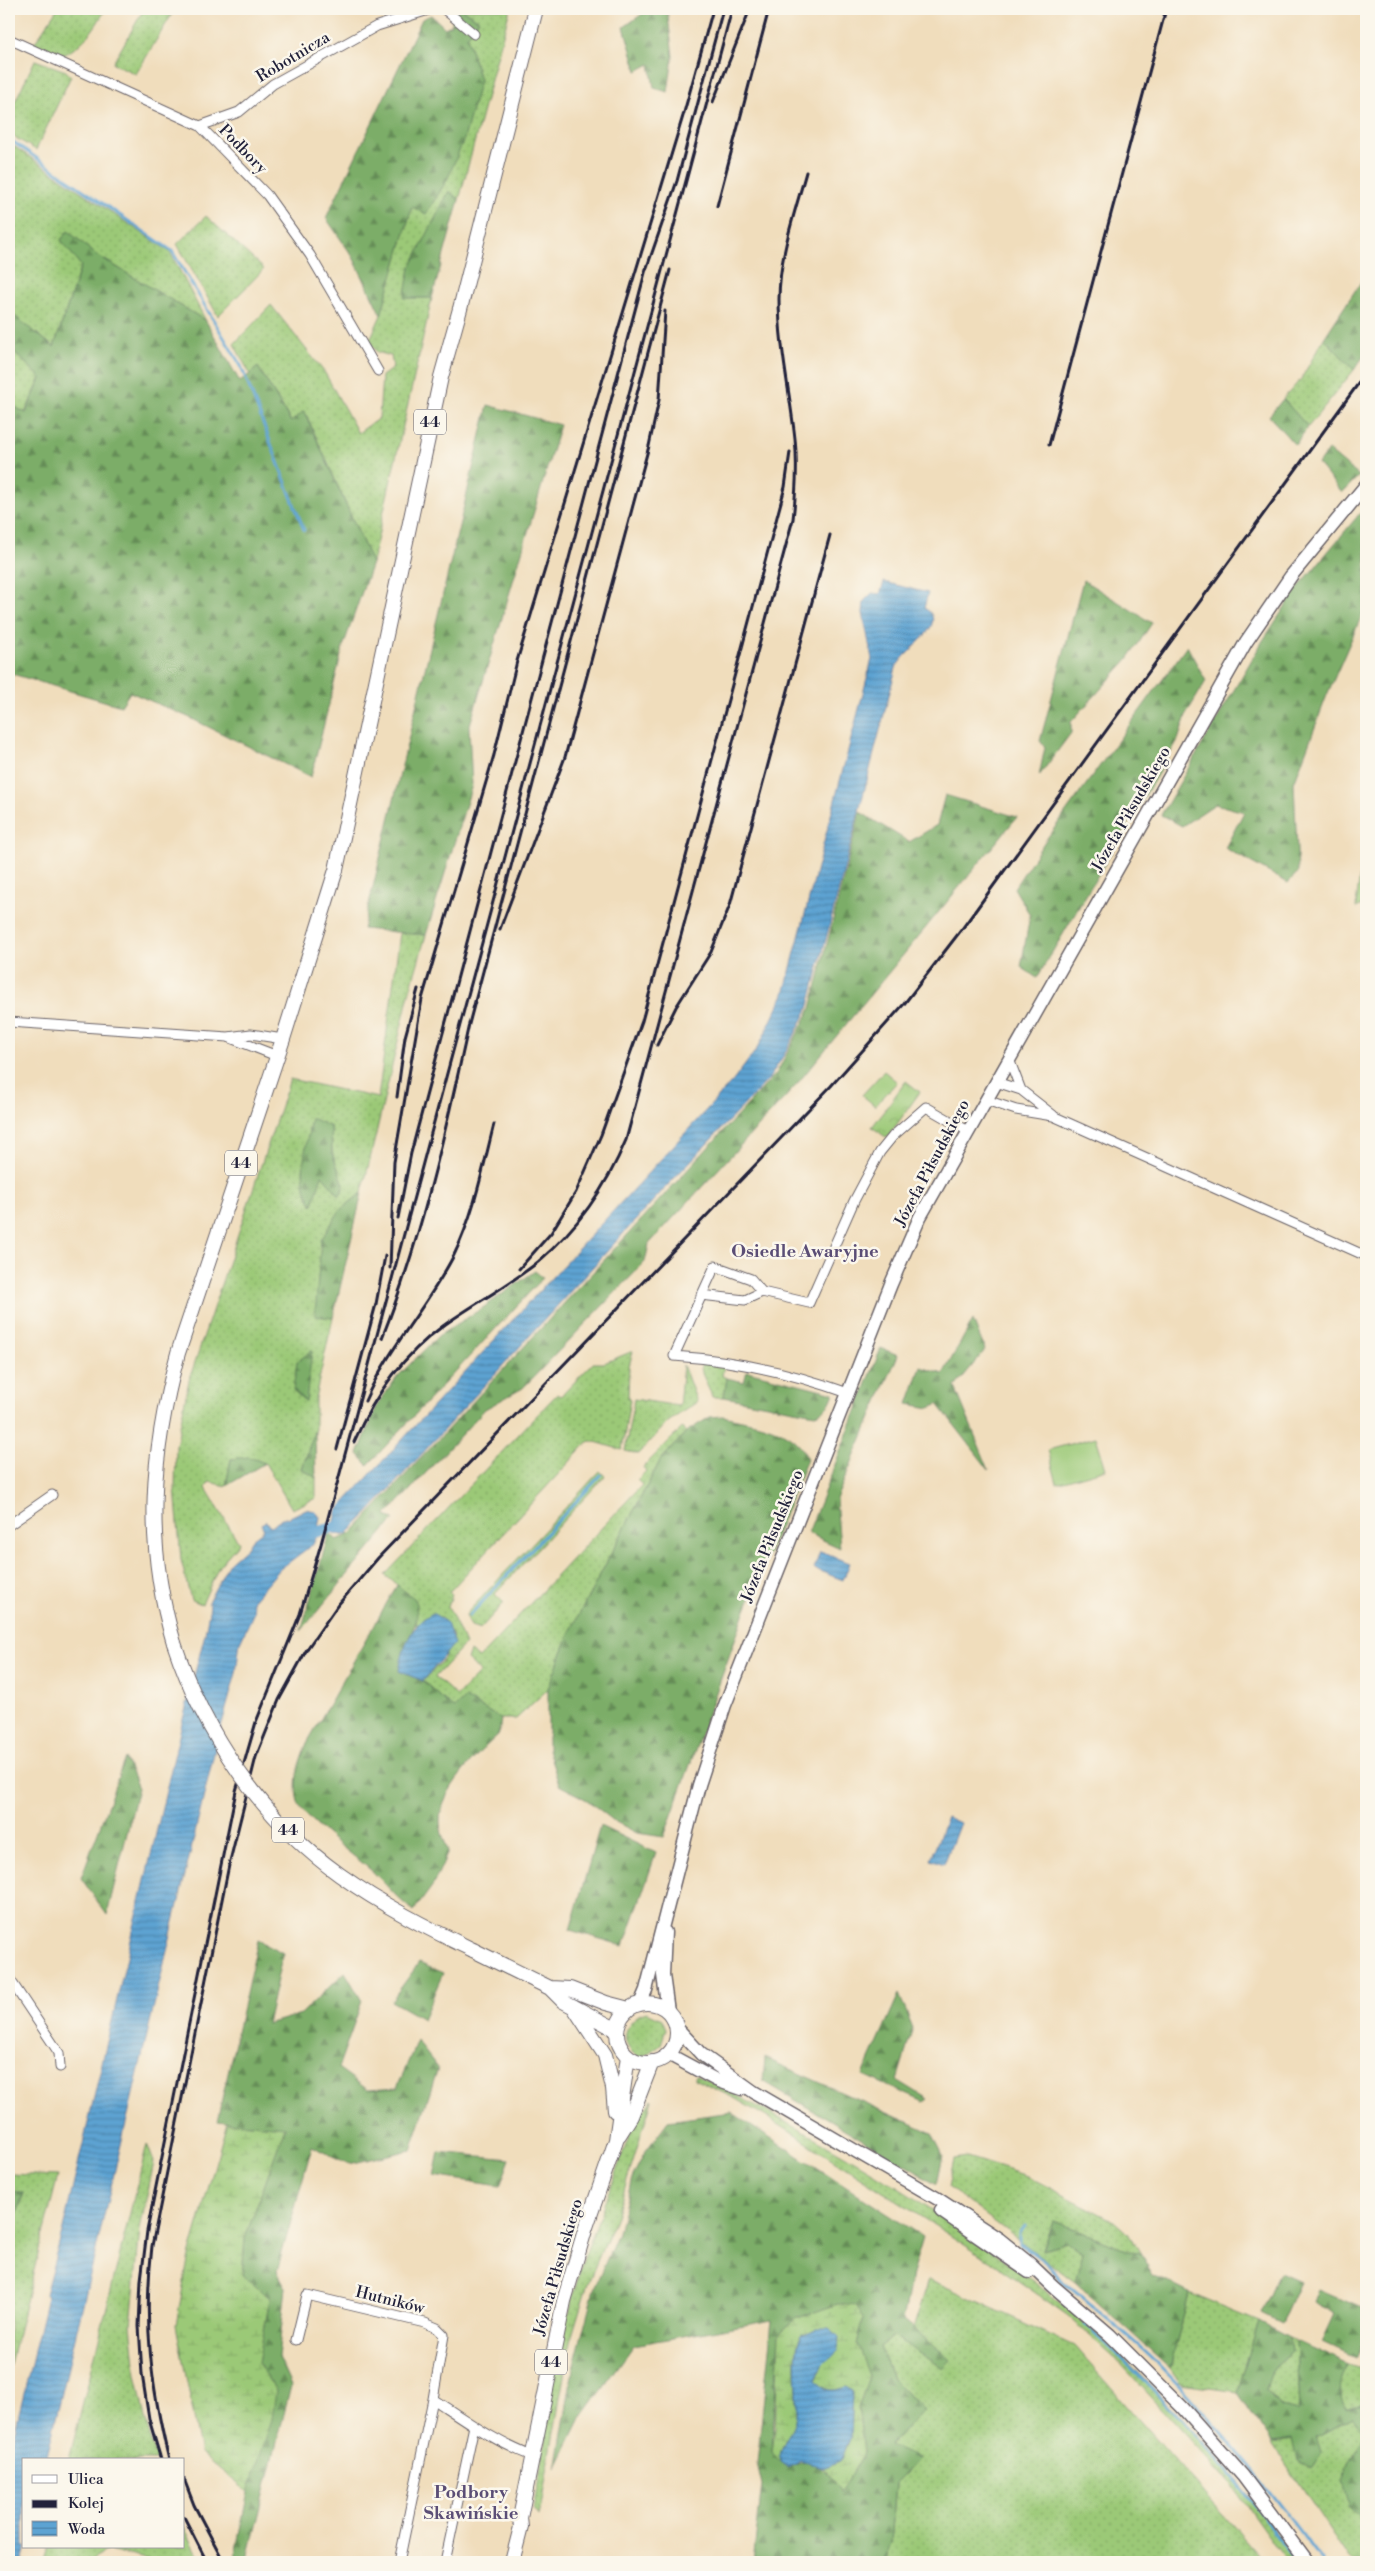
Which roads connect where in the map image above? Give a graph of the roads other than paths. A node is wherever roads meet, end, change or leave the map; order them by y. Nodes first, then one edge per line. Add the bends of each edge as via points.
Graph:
1 (432, 9) edge
2 (444, 9) edge
3 (536, 9) edge
4 (474, 34) dead end
5 (9, 39) edge
6 (200, 126) junction
7 (378, 370) dead end
8 (1366, 485) edge
9 (9, 1022) edge
10 (228, 1037) junction
11 (283, 1039) junction
12 (277, 1056) junction
13 (1009, 1059) junction
14 (996, 1082) junction
15 (1021, 1090) junction
16 (986, 1100) junction
17 (1053, 1116) junction
18 (968, 1131) junction
19 (1366, 1256) edge
20 (762, 1292) junction
21 (702, 1295) junction
22 (848, 1393) junction
23 (52, 1495) dead end
24 (9, 1525) edge
25 (665, 1923) junction
26 (9, 1978) edge
27 (550, 1988) junction
28 (572, 2005) junction
29 (634, 2006) junction
30 (668, 2011) junction
31 (676, 2027) junction
32 (617, 2030) junction
33 (668, 2054) junction
34 (628, 2056) junction
35 (652, 2062) junction
36 (60, 2067) dead end
37 (754, 2092) junction
38 (616, 2140) junction
39 (296, 2340) dead end
40 (433, 2399) junction
41 (474, 2426) junction
42 (532, 2456) junction
43 (399, 2562) edge
44 (445, 2562) edge
45 (512, 2562) edge
46 (1307, 2562) edge

1 - 6 street, Robotnicza via 377,26 272,84 238,112
2 - 4 street
3 - 11 main road, 44 via 436,394 336,870
5 - 6 street, Podbory
6 - 7 street, Podbory via 266,195 310,255
8 - 13 main road, Józefa Piłsudskiego via 1291,576 1255,628
9 - 10 street
10 - 11 street via 251,1034
10 - 12 street
11 - 12 main road, 44
12 - 27 main road, 44, bridge via 178,1354 161,1422 155,1470 154,1531 160,1584 174,1643 196,1698 222,1746 254,1791 301,1843 338,1874 397,1912
13 - 14 main road, Józefa Piłsudskiego
13 - 15 street
14 - 15 street
14 - 16 main road, Józefa Piłsudskiego
15 - 17 street
16 - 17 street via 1016,1110
16 - 18 main road, Józefa Piłsudskiego
17 - 19 street
18 - 20 street via 926,1107 918,1113 880,1152 854,1201 809,1303
18 - 22 main road, Józefa Piłsudskiego via 913,1232
20 - 21 street via 745,1300
20 - 21 street via 750,1279 715,1266
21 - 22 street via 674,1356 712,1358 797,1377
22 - 25 main road, Józefa Piłsudskiego via 722,1714 699,1785
23 - 24 street
25 - 29 main road, Józefa Piłsudskiego via 646,1990
25 - 30 main road, Józefa Piłsudskiego via 663,1975
26 - 36 street via 59,2053
27 - 28 main road, 44
27 - 29 main road, 44 via 570,1989 606,2003
28 - 32 main road, 44
28 - 38 main road, 44 via 600,2044 609,2066
29 - 30 main road, 44 via 658,2005
29 - 32 main road via 621,2018
30 - 31 main road
31 - 33 main road via 676,2039
31 - 37 main road via 701,2054
32 - 34 main road via 620,2047
33 - 35 main road
33 - 37 main road via 716,2080
34 - 35 main road via 639,2062
34 - 38 main road, Józefa Piłsudskiego / 44
35 - 38 main road, Józefa Piłsudskiego / 44 via 631,2116
37 - 46 main road via 938,2199 999,2239 1030,2264 1110,2335 1182,2406 1243,2476
38 - 42 main road, Józefa Piłsudskiego / 44 via 564,2301
39 - 40 street, Hutników via 307,2295 437,2328 444,2336
40 - 41 street
40 - 43 street, Hutników
41 - 42 street
41 - 44 street
42 - 45 main road, Józefa Piłsudskiego / 44 via 516,2527

